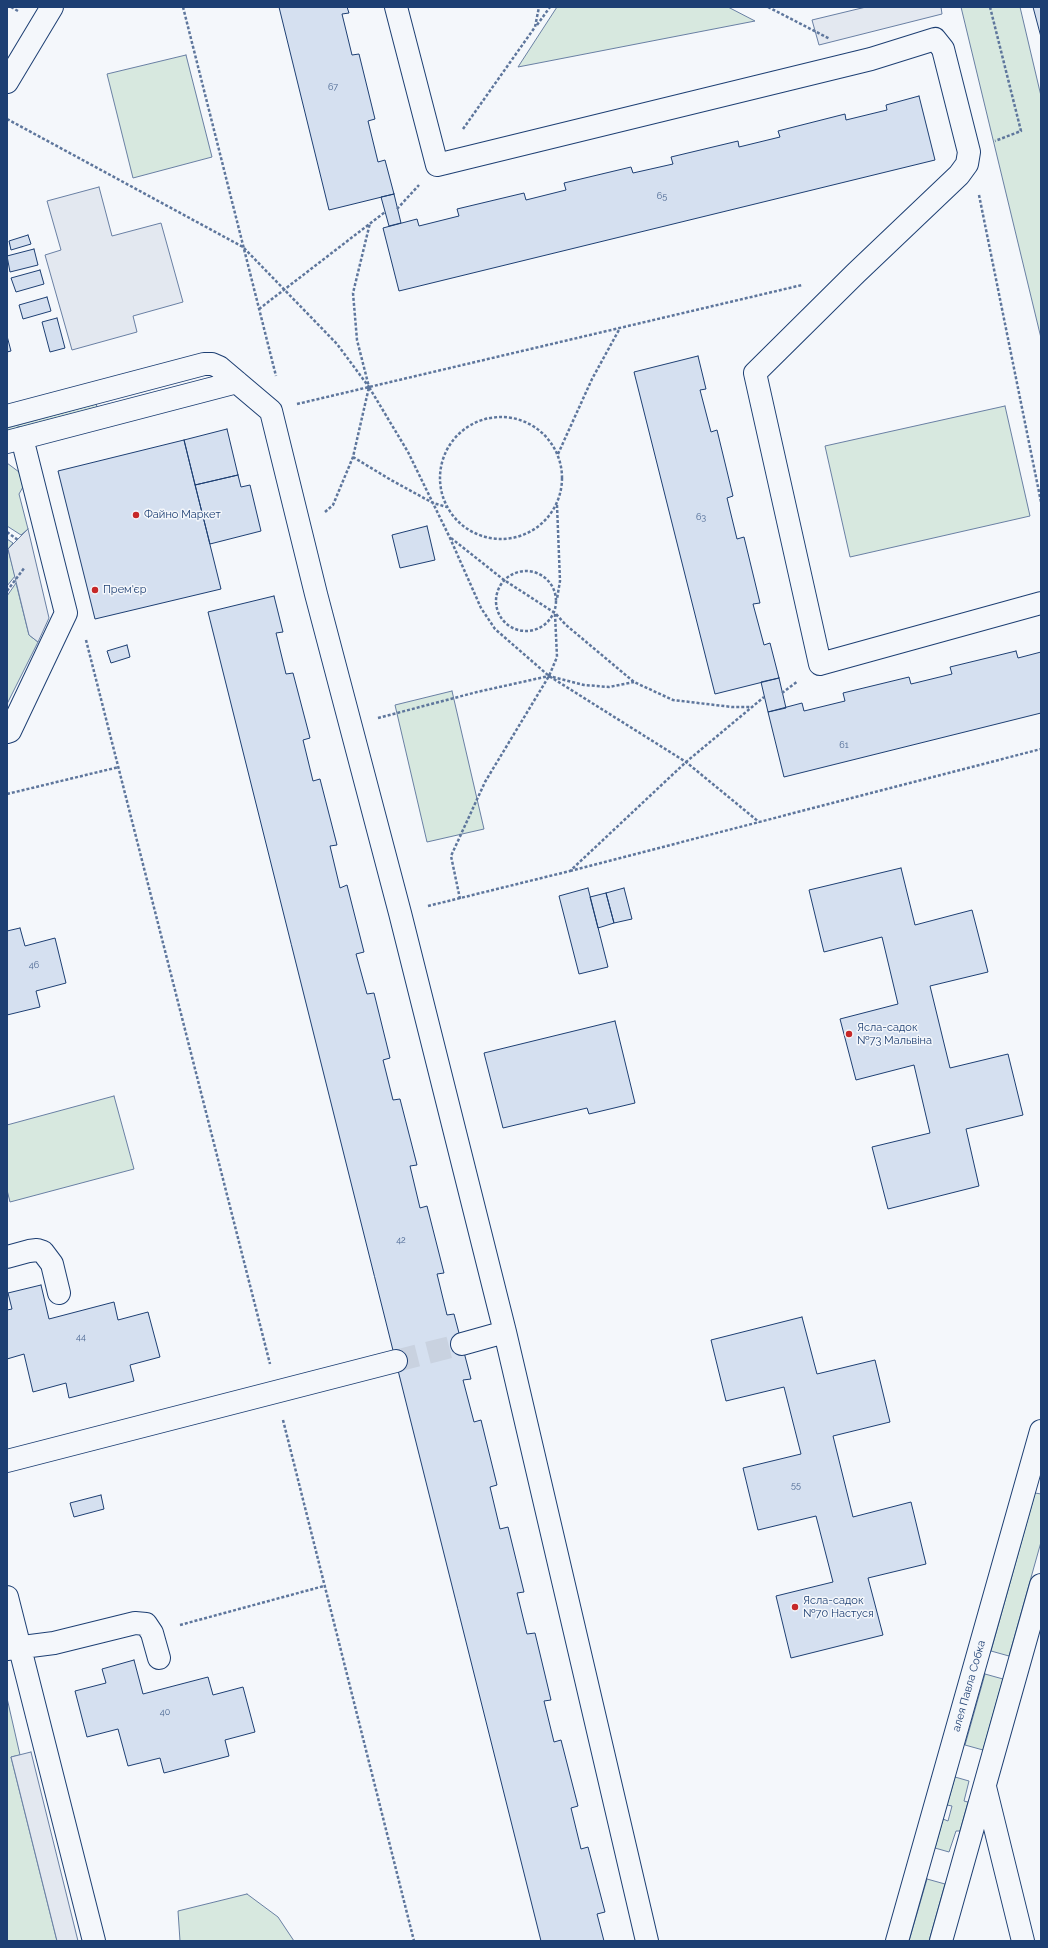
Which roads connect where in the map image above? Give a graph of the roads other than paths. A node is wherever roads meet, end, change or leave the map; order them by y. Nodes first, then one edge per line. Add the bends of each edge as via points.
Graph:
1 (52, 7) edge
2 (396, 7) edge
3 (7, 82) edge
4 (237, 382) junction
5 (7, 416) edge
6 (15, 440) edge
7 (1041, 603) edge
8 (7, 732) edge
9 (7, 1257) edge
10 (59, 1293) dead end
11 (505, 1332) junction
12 (462, 1344) tunnel mouth
13 (396, 1361) tunnel mouth
14 (1041, 1431) edge
15 (7, 1461) edge
16 (1041, 1585) edge
17 (7, 1597) edge
18 (13, 1649) edge
19 (159, 1658) dead end
20 (984, 1786) junction
21 (94, 1941) edge
22 (647, 1941) edge
23 (897, 1941) edge
24 (941, 1941) edge
25 (1023, 1941) edge

1 - 3 street
2 - 7 street via 437,165 871,59 935,39 943,49 969,152 967,164 959,175 755,374 820,664
4 - 5 street via 219,367 204,364
4 - 6 street
4 - 11 street via 271,411
6 - 8 street via 66,613 10,731
9 - 10 street via 29,1251 43,1252 52,1264
11 - 12 street
11 - 22 street
13 - 15 street
14 - 23 street, алея Павла Собка
16 - 20 street
17 - 18 street
18 - 19 street via 54,1643 135,1623 146,1624 152,1633
18 - 21 street
20 - 24 street
20 - 25 street

